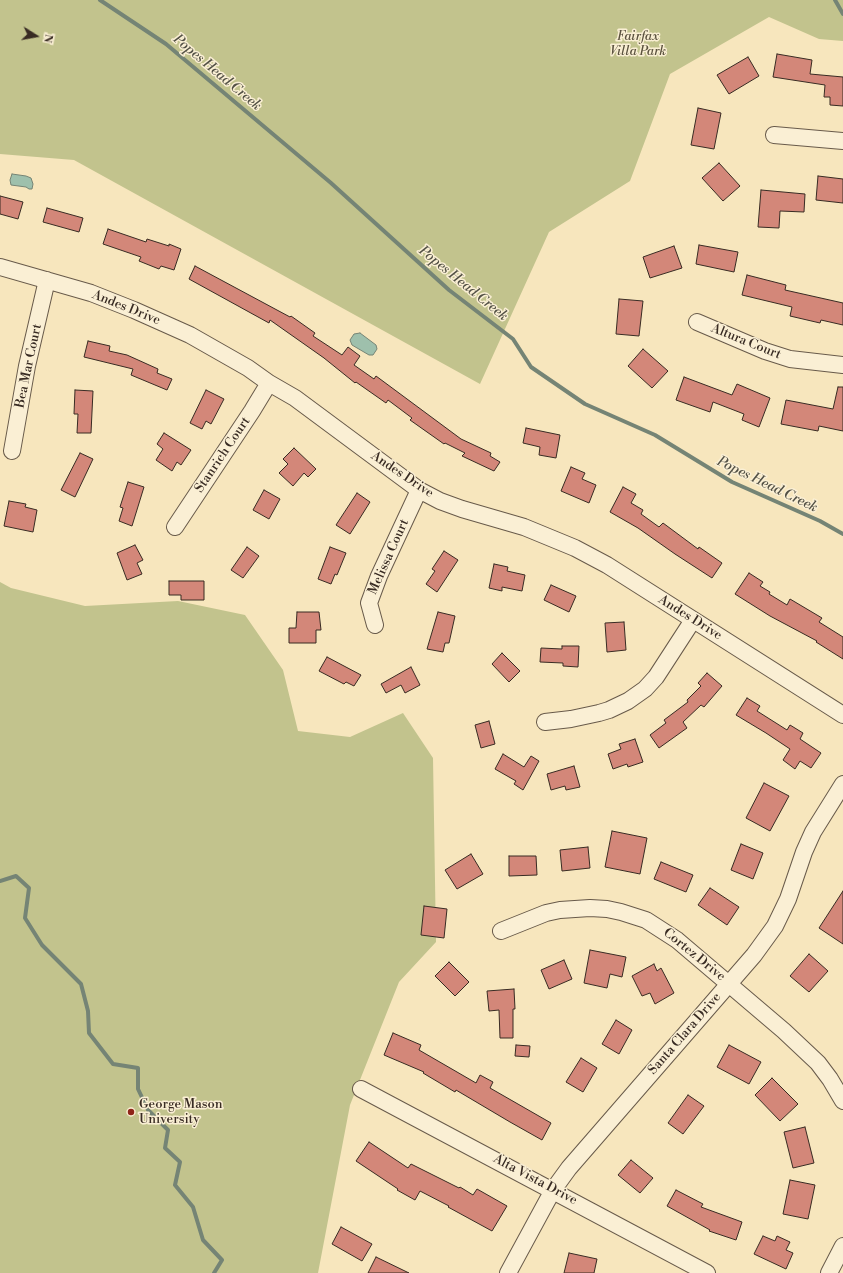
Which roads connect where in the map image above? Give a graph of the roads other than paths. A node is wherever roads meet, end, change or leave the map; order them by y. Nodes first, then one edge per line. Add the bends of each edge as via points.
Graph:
1 (774, 135) dead end
2 (843, 141) edge
3 (0, 267) edge
4 (47, 280) junction
5 (697, 322) dead end
6 (843, 366) edge
7 (269, 383) junction
8 (12, 451) dead end
9 (419, 490) junction
10 (175, 527) dead end
11 (693, 620) junction
12 (375, 625) dead end
13 (843, 715) edge
14 (545, 722) dead end
15 (843, 784) edge
16 (501, 931) dead end
17 (729, 984) junction
18 (361, 1089) dead end
19 (842, 1098) edge
20 (553, 1190) junction
21 (843, 1246) edge
22 (508, 1273) edge
23 (707, 1273) edge
24 (829, 1273) edge

1 - 2 street
3 - 4 street, Andes Drive
4 - 7 street, Andes Drive via 134,310 190,335
4 - 8 street, Bea Mar Court via 27,366
5 - 6 street, Altura Court via 790,359
7 - 9 street, Andes Drive via 296,398
7 - 10 street, Stanrich Court
9 - 11 street, Andes Drive via 440,501 524,527 575,548 607,565
9 - 12 street, Melissa Court via 369,603
11 - 13 street, Andes Drive
11 - 14 street via 656,677 628,702 599,713
15 - 17 street, Santa Clara Drive via 813,832 775,926
16 - 17 street, Cortez Drive via 560,910 590,908 621,912 646,920 669,933
17 - 19 street, Cortez Drive via 818,1063
17 - 20 street, Santa Clara Drive via 569,1168
18 - 20 street, Alta Vista Drive
20 - 22 street, Santa Clara Drive
20 - 23 street, Alta Vista Drive
21 - 24 street

